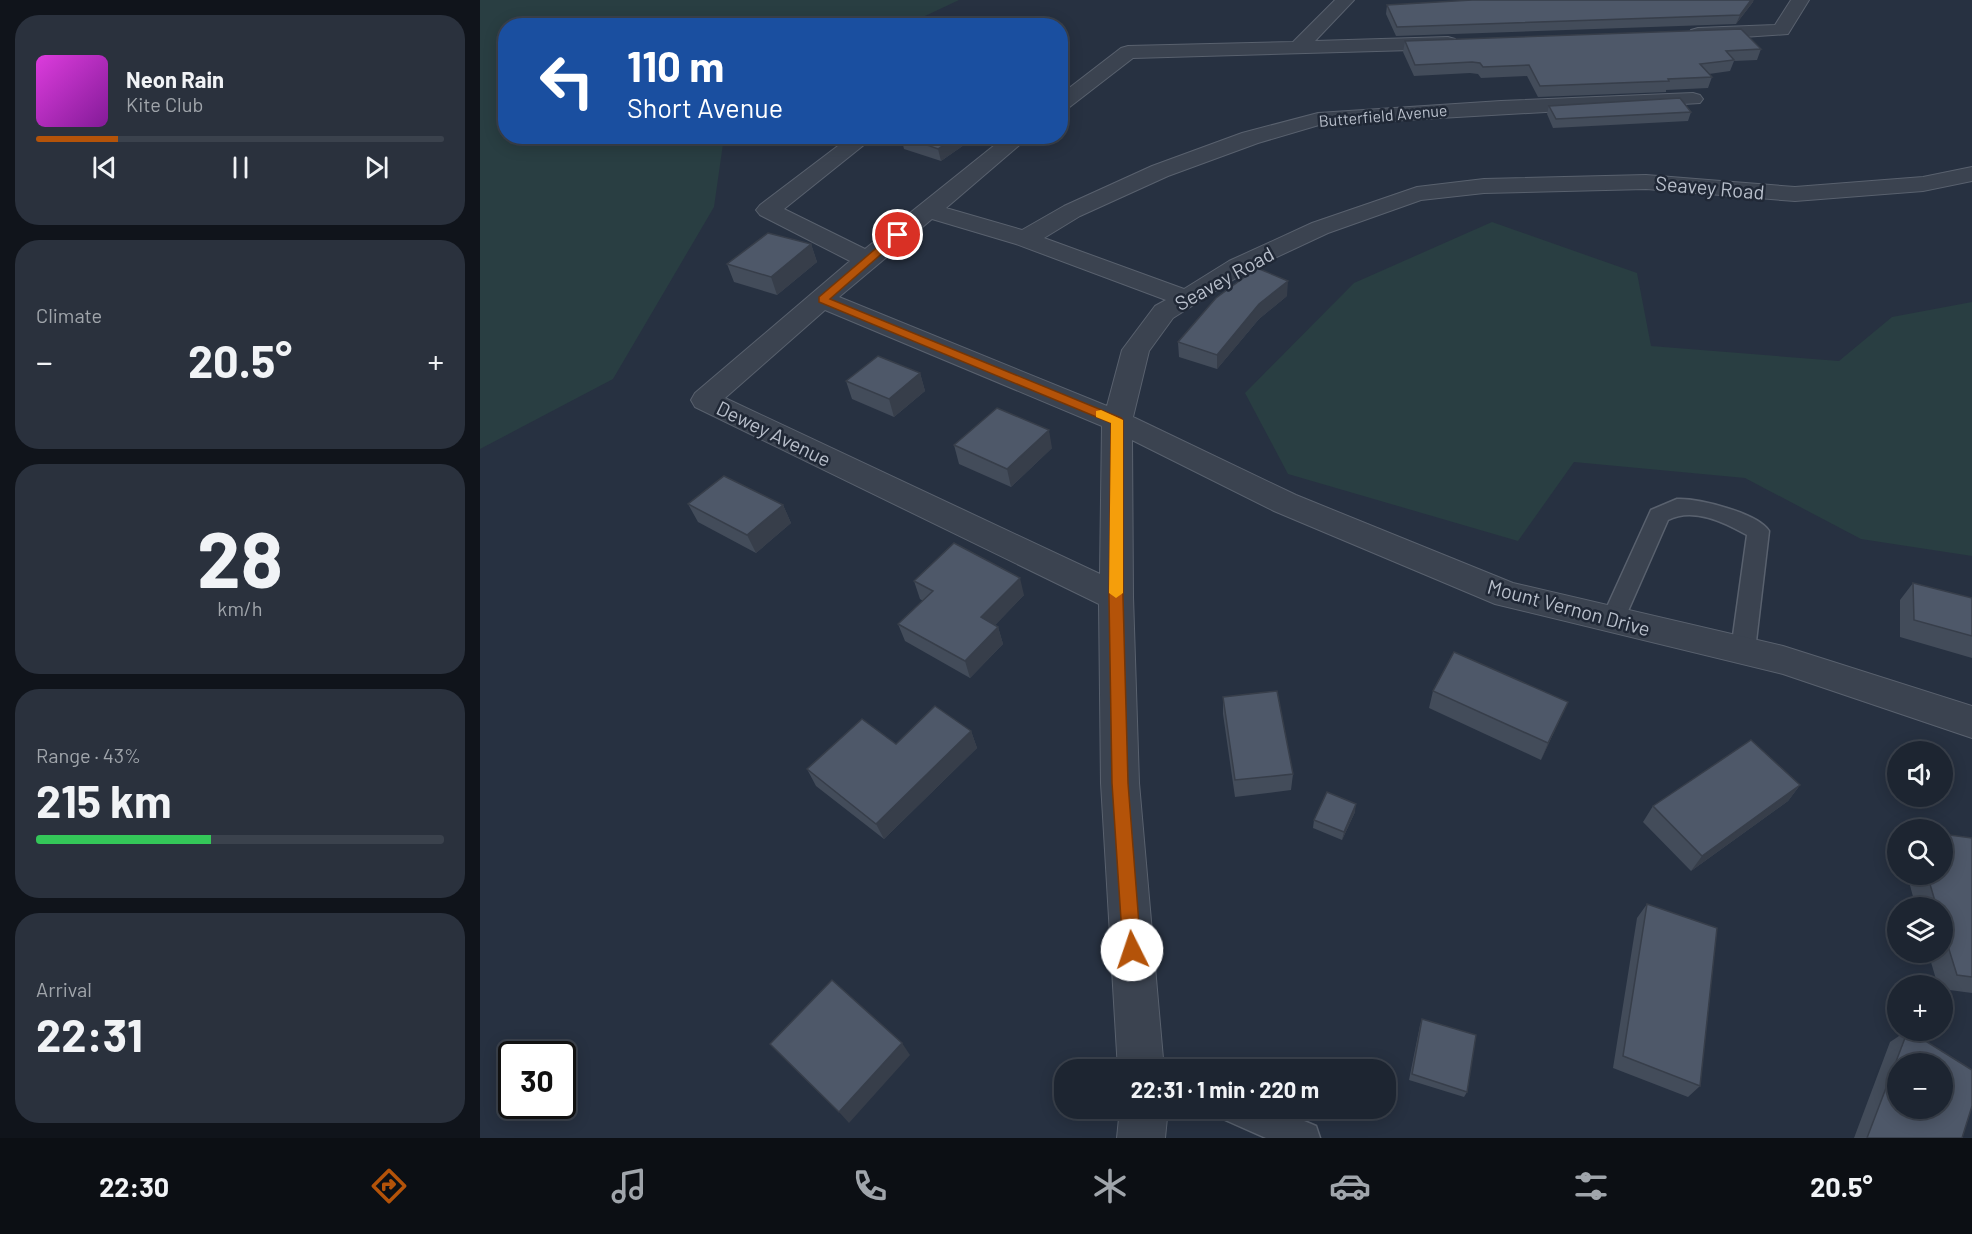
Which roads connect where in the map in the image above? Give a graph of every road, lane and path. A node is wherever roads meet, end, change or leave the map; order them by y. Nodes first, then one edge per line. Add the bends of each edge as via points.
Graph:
1 (1345, 0) edge
2 (1800, 0) edge
3 (1685, 34) edge
4 (1472, 42) edge
5 (1297, 48) junction
6 (1068, 99) edge
7 (1693, 99) dead end
8 (855, 144) edge
9 (1010, 144) edge
10 (1972, 174) edge
11 (928, 210) junction
12 (1025, 239) junction
13 (867, 260) junction
14 (1185, 298) junction
15 (822, 300) junction
16 (1117, 420) junction
17 (1116, 597) junction
18 (1613, 620) junction
19 (1743, 651) junction
20 (1972, 722) edge
21 (1140, 1059) edge
22 (1143, 1119) edge
23 (1260, 1119) edge
24 (1141, 1138) edge
25 (1304, 1138) edge

1 - 5 street
2 - 3 street via 1781,30
4 - 5 street
5 - 6 street via 1128,52
7 - 12 street, Butterfield Avenue via 1318,119 1250,138 1160,171 1072,211
8 - 13 street via 768,210
9 - 11 street, Dewey Avenue
10 - 14 street, Seavey Road via 1923,184 1795,194 1646,182 1484,186 1417,194 1320,228 1238,266
11 - 12 street
11 - 13 street, Dewey Avenue
12 - 14 street
13 - 15 street, Dewey Avenue
14 - 16 street, Seavey Road via 1164,312 1136,350
15 - 16 street, Mount Vernon Drive
15 - 17 street, Dewey Avenue via 705,400
16 - 17 street, Seavey Road
16 - 18 street, Mount Vernon Drive via 1285,503 1507,595
17 - 21 street, Seavey Road via 1120,783
18 - 19 street, Mount Vernon Drive
18 - 19 lane via 1659,515 1678,507 1694,508 1758,531
19 - 20 street, Mount Vernon Drive via 1783,660
22 - 24 street
23 - 25 lane

